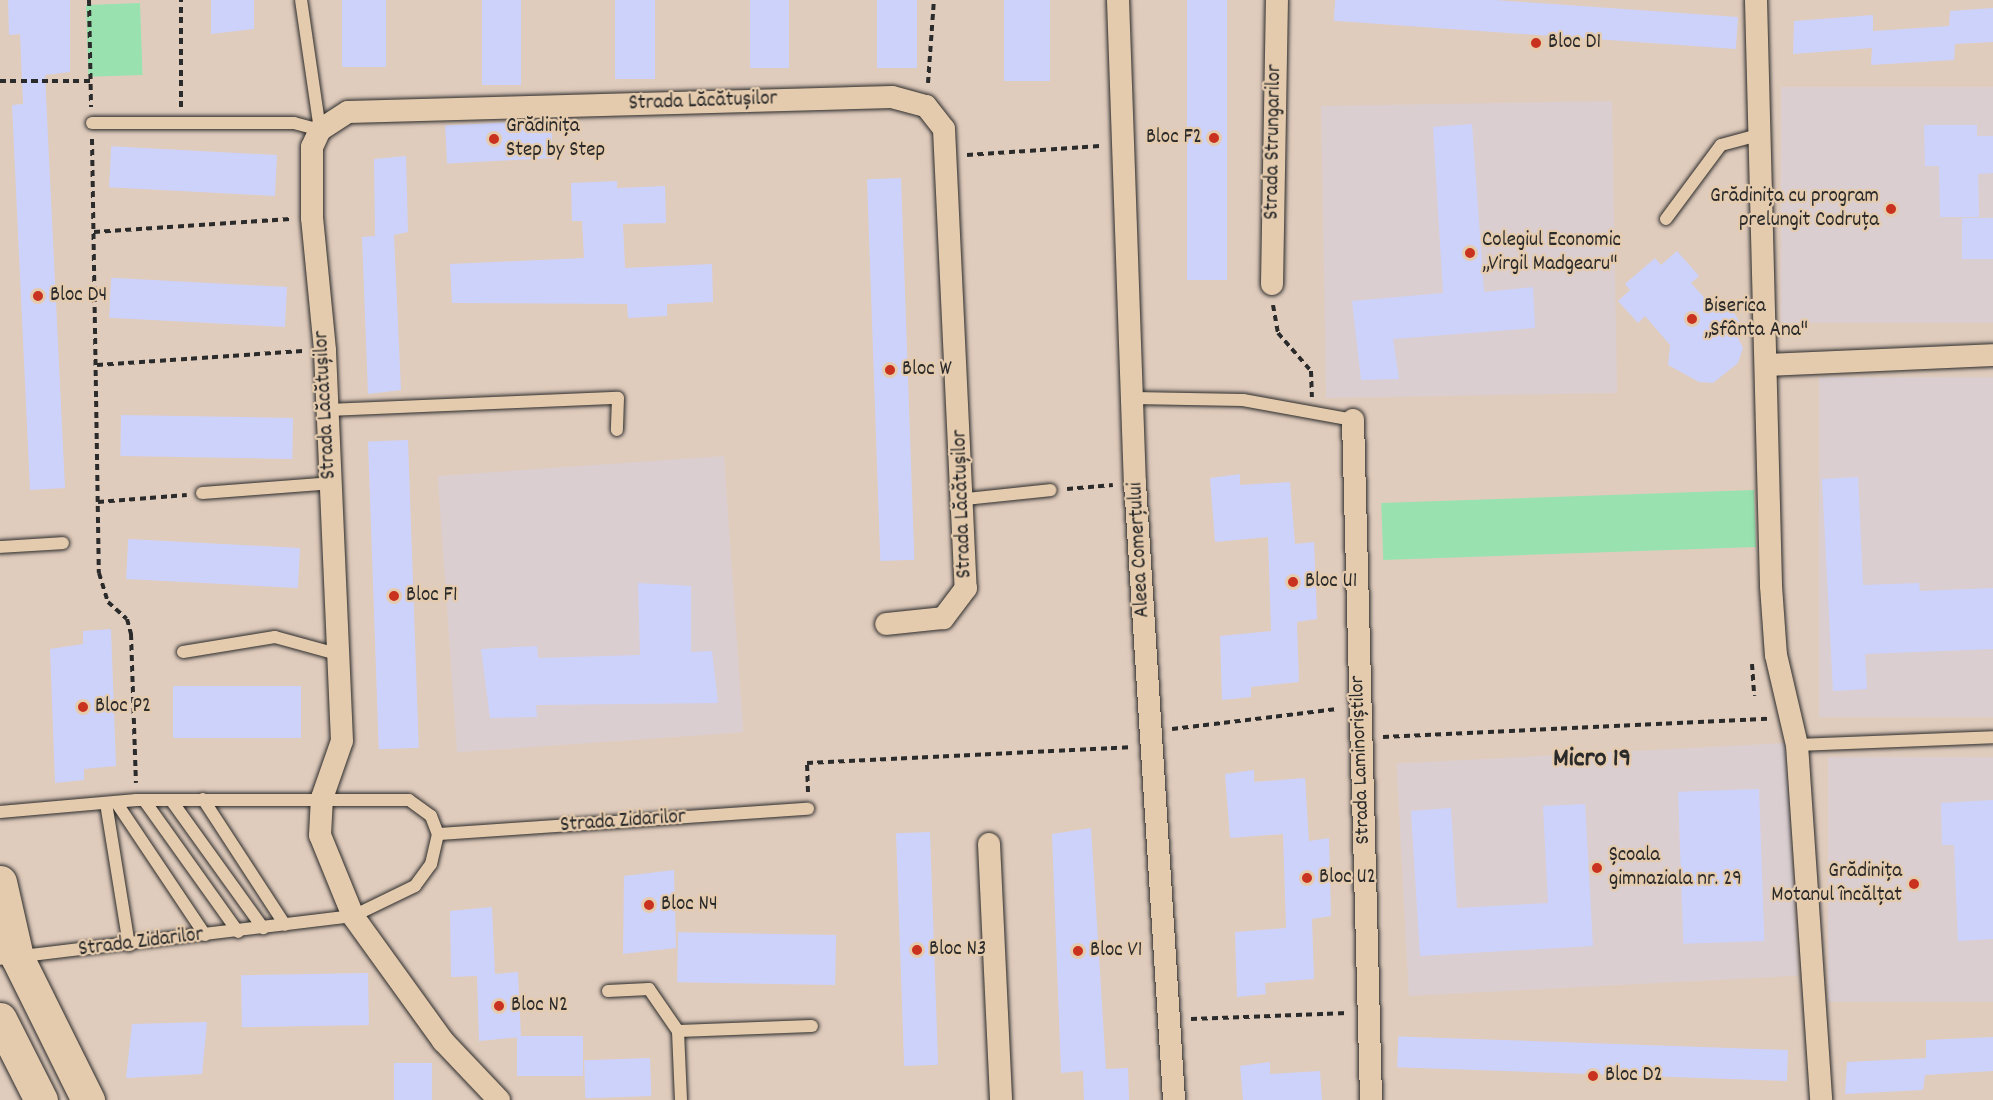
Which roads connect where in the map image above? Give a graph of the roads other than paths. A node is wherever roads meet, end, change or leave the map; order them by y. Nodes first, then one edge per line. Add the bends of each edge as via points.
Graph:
1 (301, 0) edge
2 (1118, 0) edge
3 (1277, 0) edge
4 (1755, 0) edge
5 (92, 123) road end
6 (320, 130) junction
7 (1762, 134) junction
8 (1666, 219) dead end
9 (1272, 284) road end
10 (1993, 355) edge
11 (1766, 365) junction
12 (1133, 398) junction
13 (328, 410) junction
14 (1353, 420) joint
15 (617, 430) dead end
16 (331, 483) junction
17 (1051, 490) road end
18 (202, 493) road end
19 (966, 500) junction
20 (63, 543) dead end
21 (0, 547) edge
22 (886, 624) dead end
23 (183, 652) dead end
24 (342, 655) junction
25 (1993, 737) edge
26 (1797, 745) junction
27 (322, 798) junction
28 (203, 799) junction
29 (140, 800) junction
30 (171, 800) junction
31 (111, 803) junction
32 (808, 809) road end
33 (0, 812) edge
34 (438, 834) junction
35 (989, 844) dead end
36 (0, 882) edge
37 (353, 916) junction
38 (285, 925) junction
39 (263, 928) junction
40 (238, 932) junction
41 (205, 935) junction
42 (129, 945) junction
43 (8, 958) edge
44 (608, 991) dead end
45 (0, 1019) edge
46 (812, 1026) dead end
47 (678, 1031) junction
48 (41, 1100) edge
49 (88, 1100) edge
50 (499, 1100) edge
51 (681, 1100) edge
52 (1001, 1100) edge
53 (1174, 1100) edge
54 (1371, 1100) edge
55 (1821, 1100) edge

1 - 6 lane
2 - 12 street, Aleea Comerțului
3 - 9 street, Strada Strungarilor
4 - 7 street
5 - 6 lane via 294,123
6 - 13 street, Strada Lăcătușilor via 312,147 312,218
6 - 19 street, Strada Lăcătușilor via 348,112 892,97 926,106 944,129
7 - 8 lane via 1721,145
7 - 11 street
10 - 11 street
11 - 26 street via 1771,586 1784,696
12 - 14 lane via 1243,400
12 - 53 street, Aleea Comerțului
13 - 15 lane via 618,398
13 - 16 street, Strada Lăcătușilor
14 - 54 street, Strada Laminoriștilor
16 - 18 lane
16 - 24 street, Strada Lăcătușilor
17 - 19 lane
19 - 22 street, Strada Lăcătușilor via 966,588 957,606 922,624
20 - 21 lane
23 - 24 lane via 275,638
24 - 27 street, Strada Lăcătușilor via 342,741
25 - 26 lane
26 - 55 street
27 - 28 lane
27 - 34 lane via 408,800 431,816
27 - 37 street via 325,853
28 - 30 lane
28 - 38 lane
29 - 30 lane
29 - 31 lane
29 - 40 lane
30 - 39 lane
31 - 33 lane
31 - 41 lane
31 - 42 lane
32 - 34 lane, Strada Zidarilor
34 - 37 lane, Strada Zidarilor via 431,864 415,886
35 - 52 street
36 - 43 main road
37 - 38 lane, Strada Zidarilor
37 - 50 street via 443,1041
38 - 39 lane, Strada Zidarilor
39 - 40 lane, Strada Zidarilor
40 - 41 lane, Strada Zidarilor
41 - 42 lane, Strada Zidarilor
42 - 43 lane, Strada Zidarilor
43 - 49 main road
44 - 47 lane via 649,989
45 - 48 main road
46 - 47 lane
47 - 51 lane

